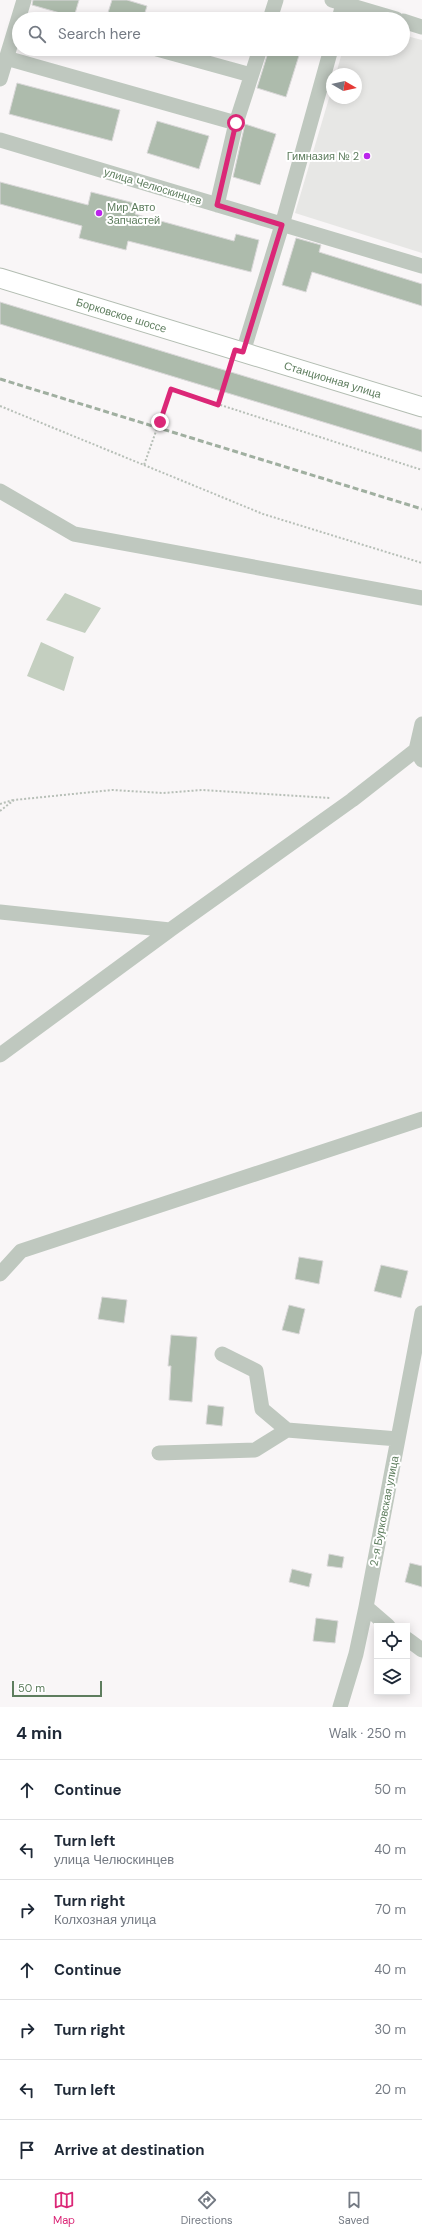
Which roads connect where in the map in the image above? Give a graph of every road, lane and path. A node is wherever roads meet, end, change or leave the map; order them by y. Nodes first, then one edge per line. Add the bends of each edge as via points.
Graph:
1 (24, 0) edge
2 (276, 0) edge
3 (340, 1) edge
4 (20, 12) edge
5 (272, 12) edge
6 (339, 12) edge
7 (374, 12) edge
8 (410, 23) edge
9 (422, 27) edge
10 (12, 39) edge
11 (182, 56) edge
12 (258, 56) edge
13 (329, 56) edge
14 (6, 58) junction
15 (251, 75) junction
16 (0, 79) edge
17 (236, 123) junction
18 (0, 140) edge
19 (217, 205) junction
20 (282, 225) junction
21 (422, 266) edge
22 (0, 278) edge
23 (239, 351) junction
24 (218, 405) junction
25 (0, 406) edge
26 (422, 407) edge
27 (144, 465) junction
28 (422, 470) edge
29 (0, 491) edge
30 (422, 563) edge
31 (422, 598) edge
32 (422, 724) edge
33 (419, 755) edge
34 (14, 800) junction
35 (352, 800) junction
36 (0, 804) edge
37 (0, 811) edge
38 (0, 912) edge
39 (170, 930) junction
40 (0, 1055) edge
41 (422, 1119) edge
42 (0, 1274) edge
43 (422, 1313) edge
44 (222, 1354) dead end
45 (287, 1430) junction
46 (398, 1439) junction
47 (159, 1453) dead end
48 (366, 1607) junction
49 (385, 1623) edge
50 (410, 1641) edge
51 (422, 1650) edge
52 (340, 1707) edge

1 - 4 street
2 - 5 street
3 - 6 street
3 - 7 street
8 - 9 street
10 - 14 street
11 - 15 street
12 - 15 street
13 - 20 street
14 - 16 street
14 - 17 street
15 - 17 street
17 - 19 street
18 - 19 street, улица Челюскинцев
19 - 20 street, улица Челюскинцев
20 - 21 street, улица Челюскинцев
20 - 23 street
22 - 23 main road, Борковское шоссе
23 - 24 path
23 - 26 main road, Станционная улица
24 - 27 path via 171,389
24 - 28 path
25 - 27 path
27 - 30 path via 263,514
29 - 31 street via 74,534
32 - 33 street
33 - 35 street
34 - 35 path via 112,790 163,793 202,790
34 - 36 path
34 - 37 path
35 - 39 street
38 - 39 street
39 - 40 street
41 - 42 street via 20,1250
43 - 46 street, 2-я Бурковская улица
44 - 45 street via 256,1371 262,1409
45 - 46 street
45 - 47 street via 255,1450
46 - 48 street, 2-я Бурковская улица
48 - 49 street
48 - 52 street, 2-я Бурковская улица via 356,1654
50 - 51 street

